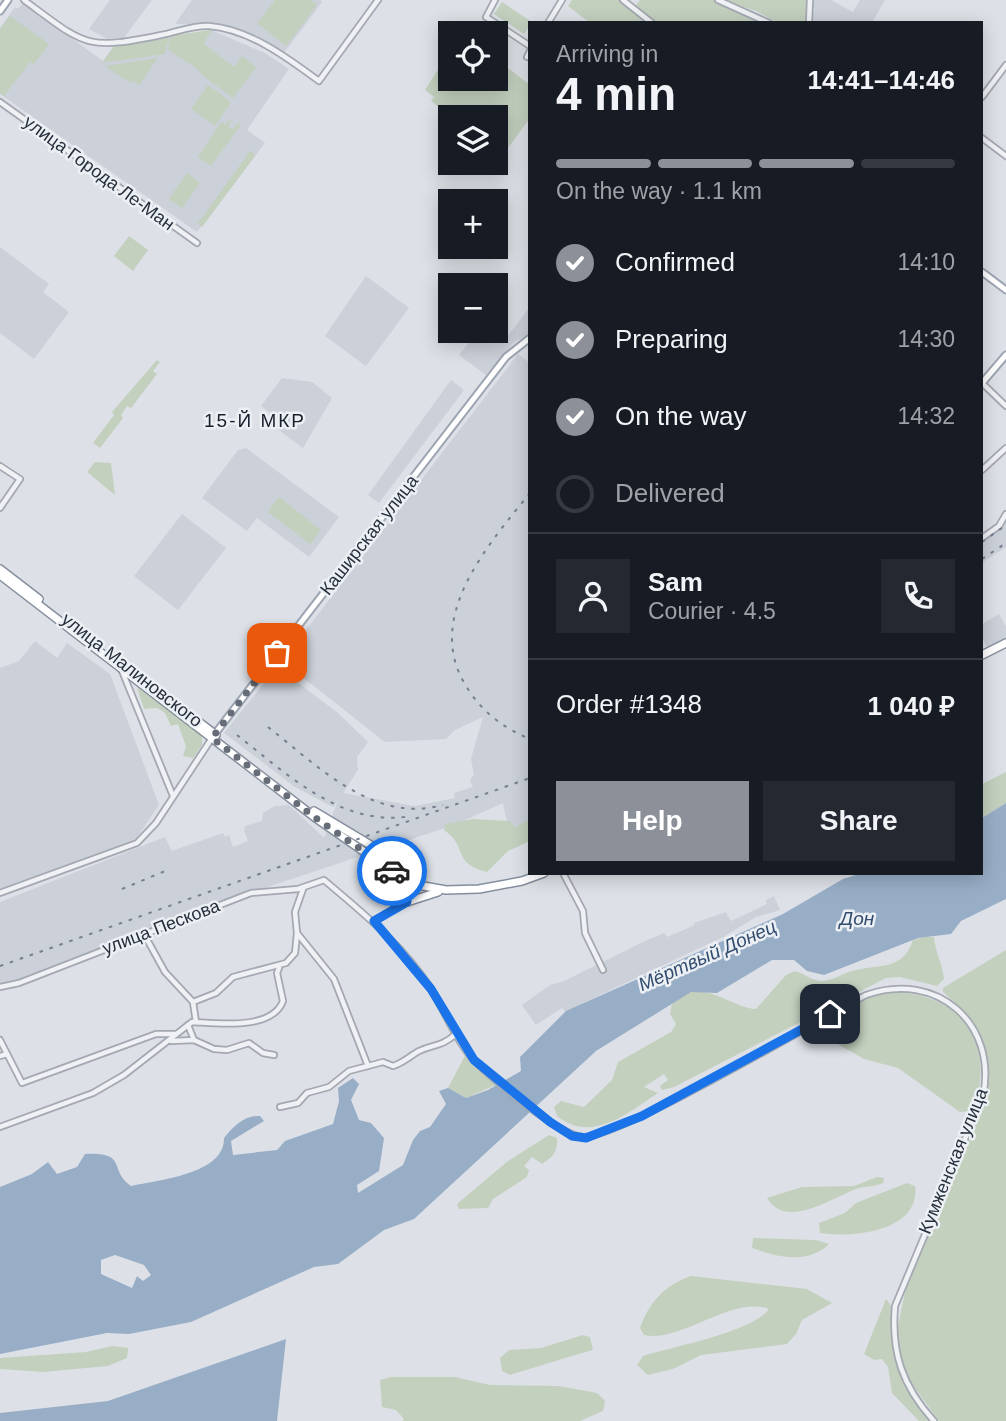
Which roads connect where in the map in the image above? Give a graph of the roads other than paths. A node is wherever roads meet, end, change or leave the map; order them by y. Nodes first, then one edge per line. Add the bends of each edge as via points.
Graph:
1 (8, 0) edge
2 (24, 0) edge
3 (378, 0) edge
4 (495, 0) edge
5 (562, 0) edge
6 (623, 0) edge
7 (718, 0) edge
8 (810, 0) edge
9 (0, 11) edge
10 (549, 21) edge
11 (649, 21) edge
12 (765, 21) edge
13 (809, 21) edge
14 (528, 47) edge
15 (528, 54) edge
16 (527, 57) dead end
17 (1006, 65) edge
18 (983, 96) edge
19 (0, 102) edge
20 (983, 139) edge
21 (1006, 156) edge
22 (197, 243) dead end
23 (983, 273) edge
24 (1006, 290) edge
25 (528, 340) edge
26 (1006, 355) edge
27 (983, 380) edge
28 (1006, 406) edge
29 (1006, 448) edge
30 (0, 466) edge
31 (983, 469) edge
32 (0, 508) edge
33 (1006, 514) edge
34 (983, 537) edge
35 (0, 569) edge
36 (0, 575) edge
37 (1006, 643) edge
38 (983, 654) edge
39 (121, 668) junction
40 (214, 736) junction
41 (173, 797) junction
42 (396, 874) junction
43 (538, 875) edge
44 (564, 875) edge
45 (324, 880) joint
46 (418, 885) junction
47 (303, 888) junction
48 (446, 890) junction
49 (0, 893) edge
50 (407, 902) junction
51 (374, 921) junction
52 (297, 933) junction
53 (144, 934) junction
54 (279, 968) junction
55 (603, 970) dead end
56 (0, 987) edge
57 (193, 1002) junction
58 (197, 1022) junction
59 (187, 1025) junction
60 (177, 1034) junction
61 (456, 1034) junction
62 (0, 1040) edge
63 (194, 1040) junction
64 (170, 1041) junction
65 (7, 1054) junction
66 (274, 1055) dead end
67 (0, 1056) edge
68 (368, 1066) junction
69 (280, 1107) dead end
70 (0, 1127) edge
71 (934, 1421) edge

1 - 9 main road
2 - 3 street via 79,40 93,44 190,27 224,29 254,40 319,81
4 - 14 street via 486,17
5 - 10 street
6 - 11 street
7 - 12 street
8 - 13 street
15 - 16 street
17 - 18 street
19 - 22 street, улица Города Ле-Ман
20 - 21 street
23 - 24 main road
25 - 40 main road, Каширская улица via 506,357
26 - 27 main road
27 - 28 street
29 - 31 street
30 - 32 street via 20,480
33 - 34 street
35 - 40 highway, улица Малиновского
36 - 39 highway, улица Малиновского
37 - 38 highway
39 - 40 highway, улица Малиновского
39 - 41 street
40 - 41 street
40 - 42 highway, улица Малиновского via 317,819
40 - 46 highway, улица Малиновского via 320,815 396,861
41 - 49 street via 137,843
42 - 46 highway, улица Малиновского
42 - 50 highway via 406,886
43 - 48 highway via 479,889
44 - 55 street via 583,911 585,933
45 - 47 street, улица Пескова
45 - 51 street, Кумженская улица
46 - 48 highway
46 - 50 street
47 - 52 street via 295,912
47 - 53 street, улица Пескова via 251,893
48 - 50 highway
50 - 51 street
51 - 61 street, Кумженская улица via 431,989
52 - 54 street via 295,953
52 - 68 street via 334,979
53 - 56 street, улица Пескова
53 - 57 street via 165,972
54 - 57 street via 233,978 216,993
54 - 58 street via 283,1001 275,1012 246,1025
57 - 58 street
58 - 59 street
59 - 60 street
59 - 63 street
60 - 64 street
60 - 65 street via 156,1034 22,1083
61 - 68 street via 393,1066 383,1062
61 - 71 street, Кумженская улица via 482,1069 550,1122 579,1137 609,1131 880,990 919,989 946,1000 974,1029 983,1048 986,1083 903,1281 892,1331 906,1384
62 - 65 street
63 - 64 street
63 - 66 street via 227,1050 249,1043
64 - 70 street via 93,1093
65 - 67 street
68 - 69 street via 307,1093 298,1103

